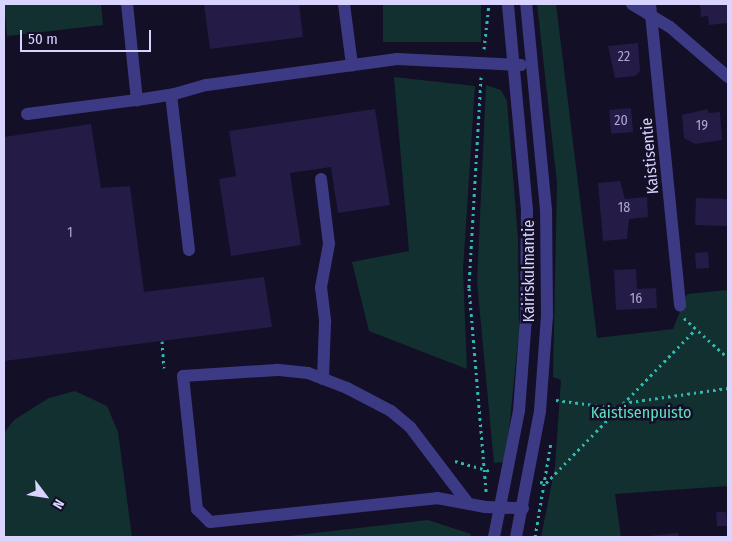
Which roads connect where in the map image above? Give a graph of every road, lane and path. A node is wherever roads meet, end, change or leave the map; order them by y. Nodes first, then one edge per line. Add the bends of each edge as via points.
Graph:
1 (127, 4) edge
2 (344, 4) edge
3 (490, 4) edge
4 (508, 4) edge
5 (526, 4) edge
6 (632, 4) edge
7 (651, 8) edge
8 (482, 63) junction
9 (512, 64) junction
10 (531, 64) junction
11 (352, 65) junction
12 (728, 77) edge
13 (174, 94) junction
14 (137, 100) junction
15 (28, 114) dead end
16 (320, 179) dead end
17 (189, 250) dead end
18 (680, 306) dead end
19 (162, 341) dead end
20 (728, 358) edge
21 (164, 368) dead end
22 (323, 379) junction
23 (728, 388) edge
24 (557, 393) dead end
25 (556, 400) junction
26 (620, 404) junction
27 (616, 408) junction
28 (555, 409) dead end
29 (552, 437) dead end
30 (430, 455) junction
31 (488, 470) junction
32 (507, 474) junction
33 (528, 480) junction
34 (546, 483) junction
35 (467, 502) junction
36 (485, 507) junction
37 (501, 507) junction
38 (523, 508) junction
39 (494, 537) edge
40 (516, 537) edge
41 (535, 537) edge

1 - 14 street
2 - 11 street
3 - 8 path
4 - 9 street, Kairiskulmantie
5 - 10 street, Kairiskulmantie
6 - 7 street
7 - 12 street
7 - 18 street, Kaistisentie
8 - 9 street
8 - 11 street via 397,59
8 - 31 path via 469,288
9 - 10 street
9 - 32 street, Kairiskulmantie via 527,210 526,317 519,411
10 - 33 street, Kairiskulmantie via 546,210 547,316 540,411
11 - 13 street via 207,85
13 - 14 street
13 - 17 street
14 - 15 street
16 - 22 street via 328,244 321,287 325,322
19 - 21 path
20 - 26 path via 695,330
22 - 30 street via 391,411
22 - 35 street via 277,370 183,376 197,509 210,522 437,498
23 - 26 path
24 - 25 path
25 - 27 path
25 - 28 path
26 - 27 path
27 - 34 path
29 - 34 path
30 - 31 path
30 - 35 street
31 - 32 path
31 - 36 path
32 - 37 street, Kairiskulmantie
33 - 34 path
33 - 38 street, Kairiskulmantie
34 - 41 path
35 - 36 street
36 - 37 street
37 - 38 street
37 - 39 street, Kairiskulmantie
38 - 40 street, Kairiskulmantie

